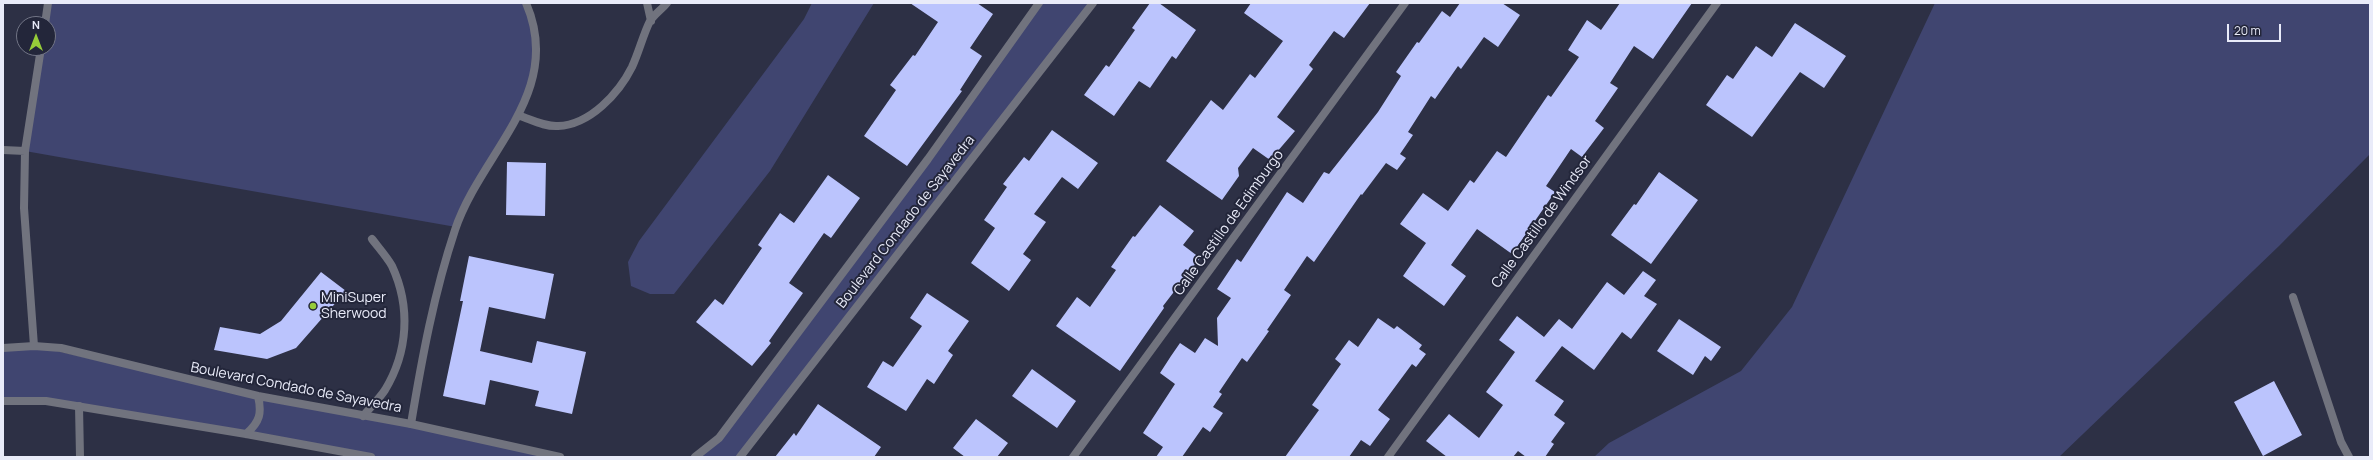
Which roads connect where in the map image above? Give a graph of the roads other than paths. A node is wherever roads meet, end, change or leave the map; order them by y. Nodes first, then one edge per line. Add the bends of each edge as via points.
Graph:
1 (48, 3) edge
2 (526, 3) edge
3 (647, 3) edge
4 (667, 3) edge
5 (1039, 3) edge
6 (1093, 3) edge
7 (1405, 3) edge
8 (1717, 3) edge
9 (46, 16) edge
10 (651, 21) junction
11 (40, 56) edge
12 (520, 116) junction
13 (3, 150) edge
14 (25, 151) junction
15 (372, 239) dead end
16 (2293, 297) dead end
17 (34, 346) junction
18 (3, 348) edge
19 (258, 396) junction
20 (3, 401) edge
21 (79, 406) junction
22 (363, 416) junction
23 (411, 424) junction
24 (246, 434) junction
25 (80, 457) edge
26 (371, 457) edge
27 (560, 457) edge
28 (695, 457) edge
29 (740, 457) edge
30 (1073, 457) edge
31 (1388, 457) edge
32 (2349, 457) edge

1 - 9 street
2 - 12 street via 532,17 537,55 532,87
3 - 10 street
4 - 10 street
5 - 28 street, Boulevard Condado de Sayavedra via 928,159 724,432
6 - 29 street, Boulevard Condado de Sayavedra
7 - 30 street, Calle Castillo de Edimburgo
8 - 31 street, Calle Castillo de Windsor
10 - 12 street via 640,50 620,86 592,114 575,123 558,126 540,124
11 - 14 street
12 - 23 street via 477,182 456,227 436,288
13 - 14 street
14 - 17 street via 24,208
15 - 22 street via 394,272 402,296 405,329 396,368 384,391
16 - 32 street via 2341,442
17 - 18 street, Boulevard Condado de Sayavedra
17 - 19 street, Boulevard Condado de Sayavedra via 62,348
19 - 22 street, Boulevard Condado de Sayavedra
19 - 24 street via 260,418
20 - 21 street via 46,401
21 - 24 street
21 - 25 street
22 - 23 street, Boulevard Condado de Sayavedra
23 - 27 street, Boulevard Condado de Sayavedra
24 - 26 street

